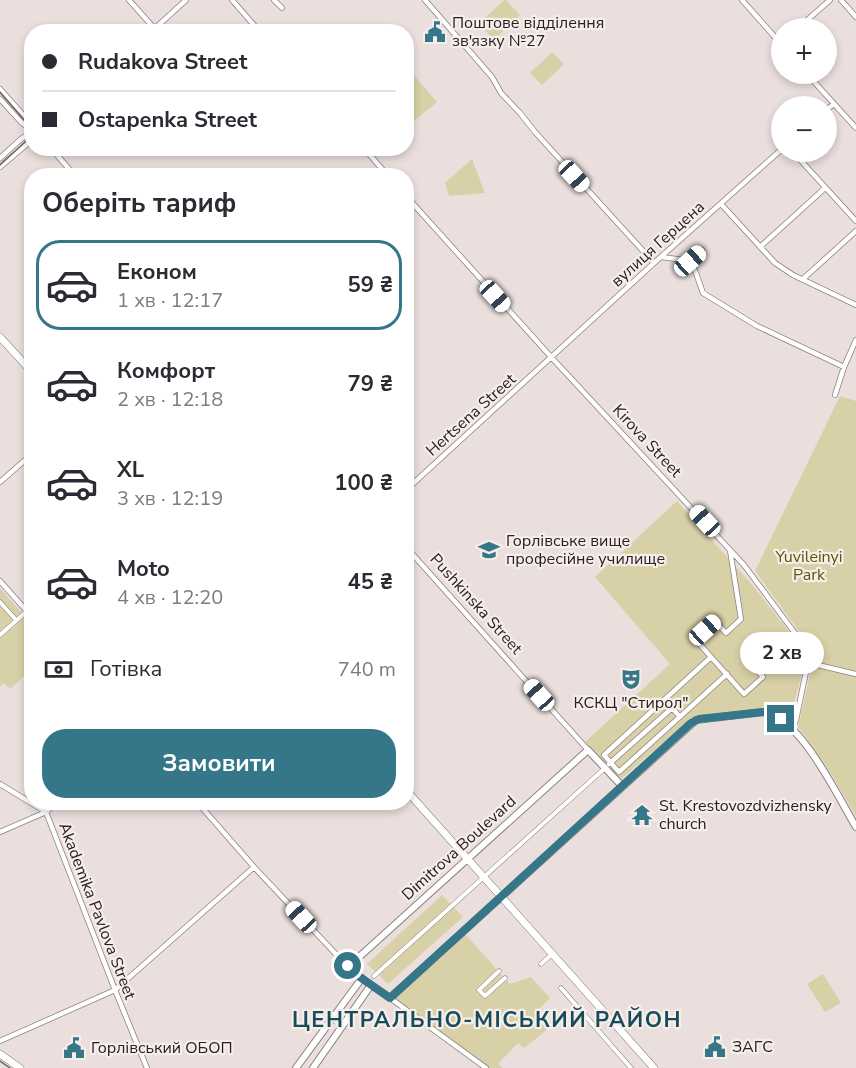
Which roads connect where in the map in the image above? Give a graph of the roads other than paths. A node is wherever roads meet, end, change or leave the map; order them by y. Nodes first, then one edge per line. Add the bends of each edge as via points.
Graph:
1 (129, 0) edge
2 (139, 0) edge
3 (186, 0) edge
4 (232, 0) edge
5 (274, 0) edge
6 (425, 0) edge
7 (742, 0) edge
8 (830, 0) edge
9 (841, 0) edge
10 (282, 8) dead end
11 (136, 9) junction
12 (856, 17) edge
13 (809, 18) edge
14 (148, 24) edge
15 (160, 24) edge
16 (253, 24) edge
17 (771, 33) edge
18 (816, 84) edge
19 (0, 89) edge
20 (827, 96) edge
21 (0, 99) edge
22 (837, 107) edge
23 (24, 116) edge
24 (21, 122) junction
25 (24, 124) edge
26 (856, 128) edge
27 (24, 138) edge
28 (21, 140) junction
29 (24, 147) edge
30 (58, 156) edge
31 (371, 156) edge
32 (0, 158) edge
33 (771, 159) edge
34 (802, 162) edge
35 (0, 167) edge
36 (68, 168) edge
37 (381, 168) edge
38 (825, 188) junction
39 (721, 204) junction
40 (414, 205) edge
41 (856, 221) edge
42 (856, 231) edge
43 (760, 247) junction
44 (702, 250) dead end
45 (661, 257) junction
46 (690, 261) junction
47 (654, 263) junction
48 (803, 279) junction
49 (856, 305) edge
50 (0, 337) edge
51 (856, 340) edge
52 (552, 358) junction
53 (24, 363) edge
54 (844, 367) junction
55 (835, 395) dead end
56 (24, 461) edge
57 (0, 482) edge
58 (414, 483) edge
59 (730, 550) junction
60 (414, 556) edge
61 (0, 581) edge
62 (1, 605) edge
63 (24, 608) edge
64 (24, 613) edge
65 (16, 620) junction
66 (0, 635) edge
67 (711, 657) junction
68 (808, 662) junction
69 (727, 674) junction
70 (856, 674) edge
71 (665, 700) junction
72 (672, 708) junction
73 (680, 717) junction
74 (792, 729) junction
75 (588, 750) junction
76 (611, 763) junction
77 (605, 768) junction
78 (0, 784) edge
79 (622, 786) junction
80 (24, 799) edge
81 (414, 799) edge
82 (43, 810) edge
83 (203, 810) edge
84 (46, 812) junction
85 (856, 827) edge
86 (0, 832) edge
87 (467, 859) junction
88 (254, 867) junction
89 (484, 878) junction
90 (501, 896) junction
91 (552, 954) junction
92 (541, 964) dead end
93 (348, 966) junction
94 (499, 971) dead end
95 (374, 976) dead end
96 (362, 978) junction
97 (505, 978) dead end
98 (371, 985) junction
99 (561, 988) dead end
100 (115, 990) junction
101 (390, 998) junction
102 (0, 1041) edge
103 (0, 1054) edge
104 (20, 1068) edge
105 (147, 1068) edge
106 (296, 1068) edge
107 (313, 1068) edge
108 (486, 1068) edge
109 (631, 1068) edge
110 (654, 1068) edge

1 - 11 street
2 - 11 street
3 - 15 street
4 - 16 street
5 - 10 street
6 - 47 street via 492,77 501,93
7 - 17 street
8 - 13 street
9 - 12 street
11 - 14 street
18 - 20 street
19 - 23 street
21 - 24 street
22 - 26 street
24 - 25 street
24 - 28 street
27 - 28 street
28 - 32 street
29 - 35 street
30 - 36 street
31 - 37 street
33 - 39 street, вулиця Герцена
34 - 38 street
38 - 41 street
38 - 43 street
39 - 43 street
39 - 45 street, вулиця Герцена
40 - 52 street, Kirova Street
42 - 48 street
43 - 48 street via 775,263
44 - 46 street
45 - 46 street
45 - 47 street, вулиця Герцена
46 - 54 street via 703,293 757,326
47 - 52 street, вулиця Герцена
48 - 49 street
50 - 53 main road
51 - 54 street
52 - 58 street, Hertsena Street
52 - 59 street, Kirova Street
54 - 55 street
56 - 57 street
59 - 67 street via 741,619 726,633 715,621 695,639
59 - 68 street, Kirova Street via 806,648
60 - 75 street, Pushkinska Street
61 - 63 street
62 - 65 street
64 - 65 street
65 - 66 street
67 - 69 street
67 - 71 street
68 - 69 street via 767,653 753,665 763,677 744,694
68 - 70 street
68 - 74 street
69 - 73 street
71 - 72 street
71 - 76 street via 604,755
72 - 73 street
72 - 76 street
73 - 76 street via 619,772
74 - 79 street via 775,715 763,712 696,720
74 - 85 street via 816,758
75 - 77 street, Pushkinska Street
75 - 87 street, Dimitrova Boulevard
76 - 77 street
77 - 79 street, Pushkinska Street
77 - 89 street
78 - 80 street, Akademika Pavlova Street
79 - 90 street
81 - 87 main road
82 - 84 street, Akademika Pavlova Street
83 - 88 street
84 - 86 street
84 - 100 street, Akademika Pavlova Street
87 - 89 main road
87 - 93 street, Dimitrova Boulevard
88 - 93 street
88 - 100 street
89 - 90 main road
89 - 95 street
90 - 91 main road
90 - 101 street
91 - 92 street
91 - 110 main road
93 - 96 street
94 - 97 street via 479,990 480,994 485,996
96 - 98 street
96 - 106 street
98 - 101 street
98 - 107 street
99 - 109 street
100 - 102 street
100 - 105 street, Akademika Pavlova Street
101 - 108 street
103 - 104 main road

